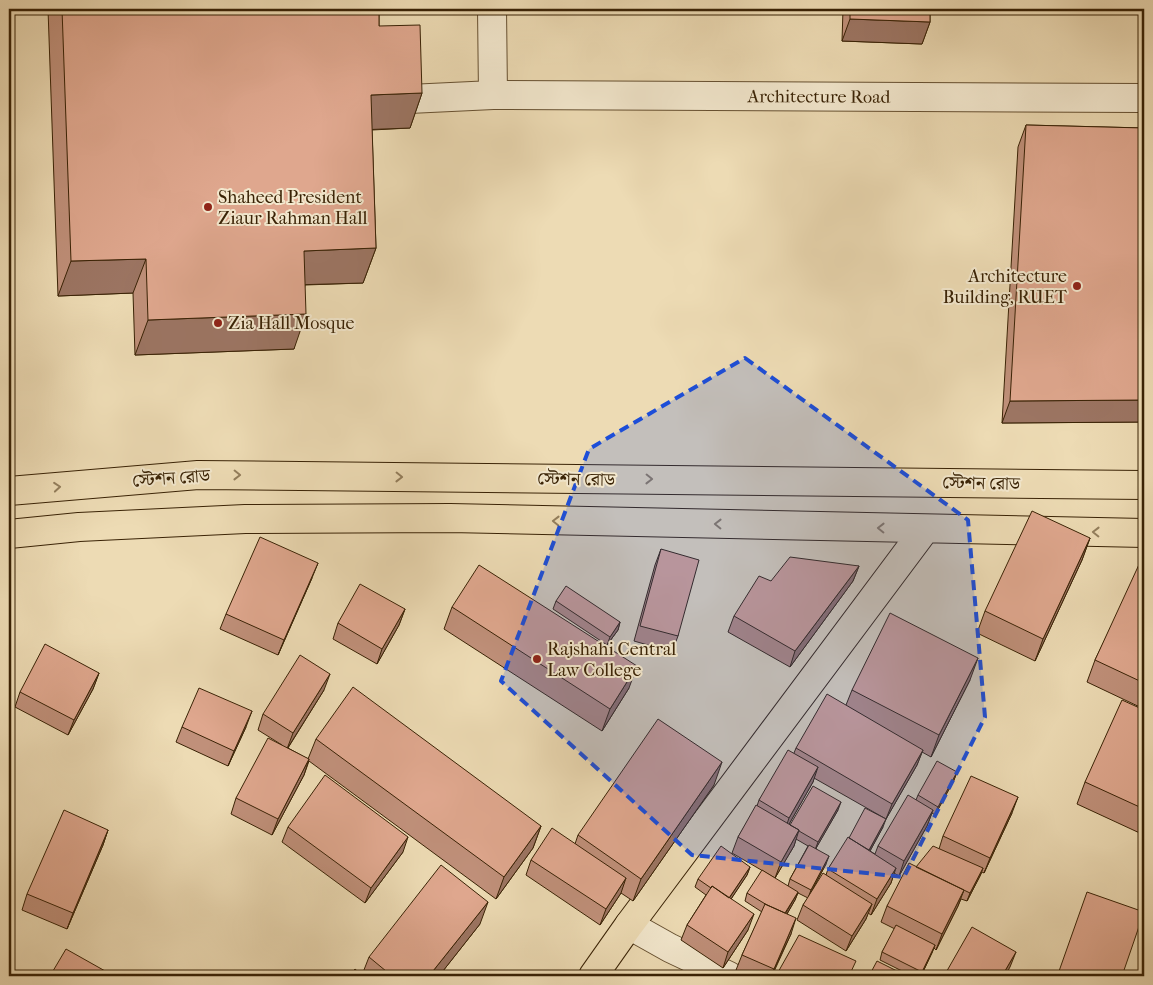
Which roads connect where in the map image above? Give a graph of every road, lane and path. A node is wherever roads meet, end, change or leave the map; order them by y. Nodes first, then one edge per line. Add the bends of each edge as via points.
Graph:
1 (492, 9) edge
2 (493, 95) junction
3 (1144, 98) edge
4 (409, 99) edge
5 (1144, 485) edge
6 (9, 491) edge
7 (925, 528) junction
8 (1144, 533) edge
9 (9, 534) edge
10 (628, 925) junction
11 (593, 976) edge
12 (729, 976) edge

1 - 2 street
2 - 3 street, Architecture Road
2 - 4 street, Architecture Road
6 -> 5 main road, স্টেশন রোড via 198,475
8 -> 7 main road
7 -> 9 main road via 450,518 255,519 79,527
7 - 10 main road
10 - 11 main road
10 - 12 street

